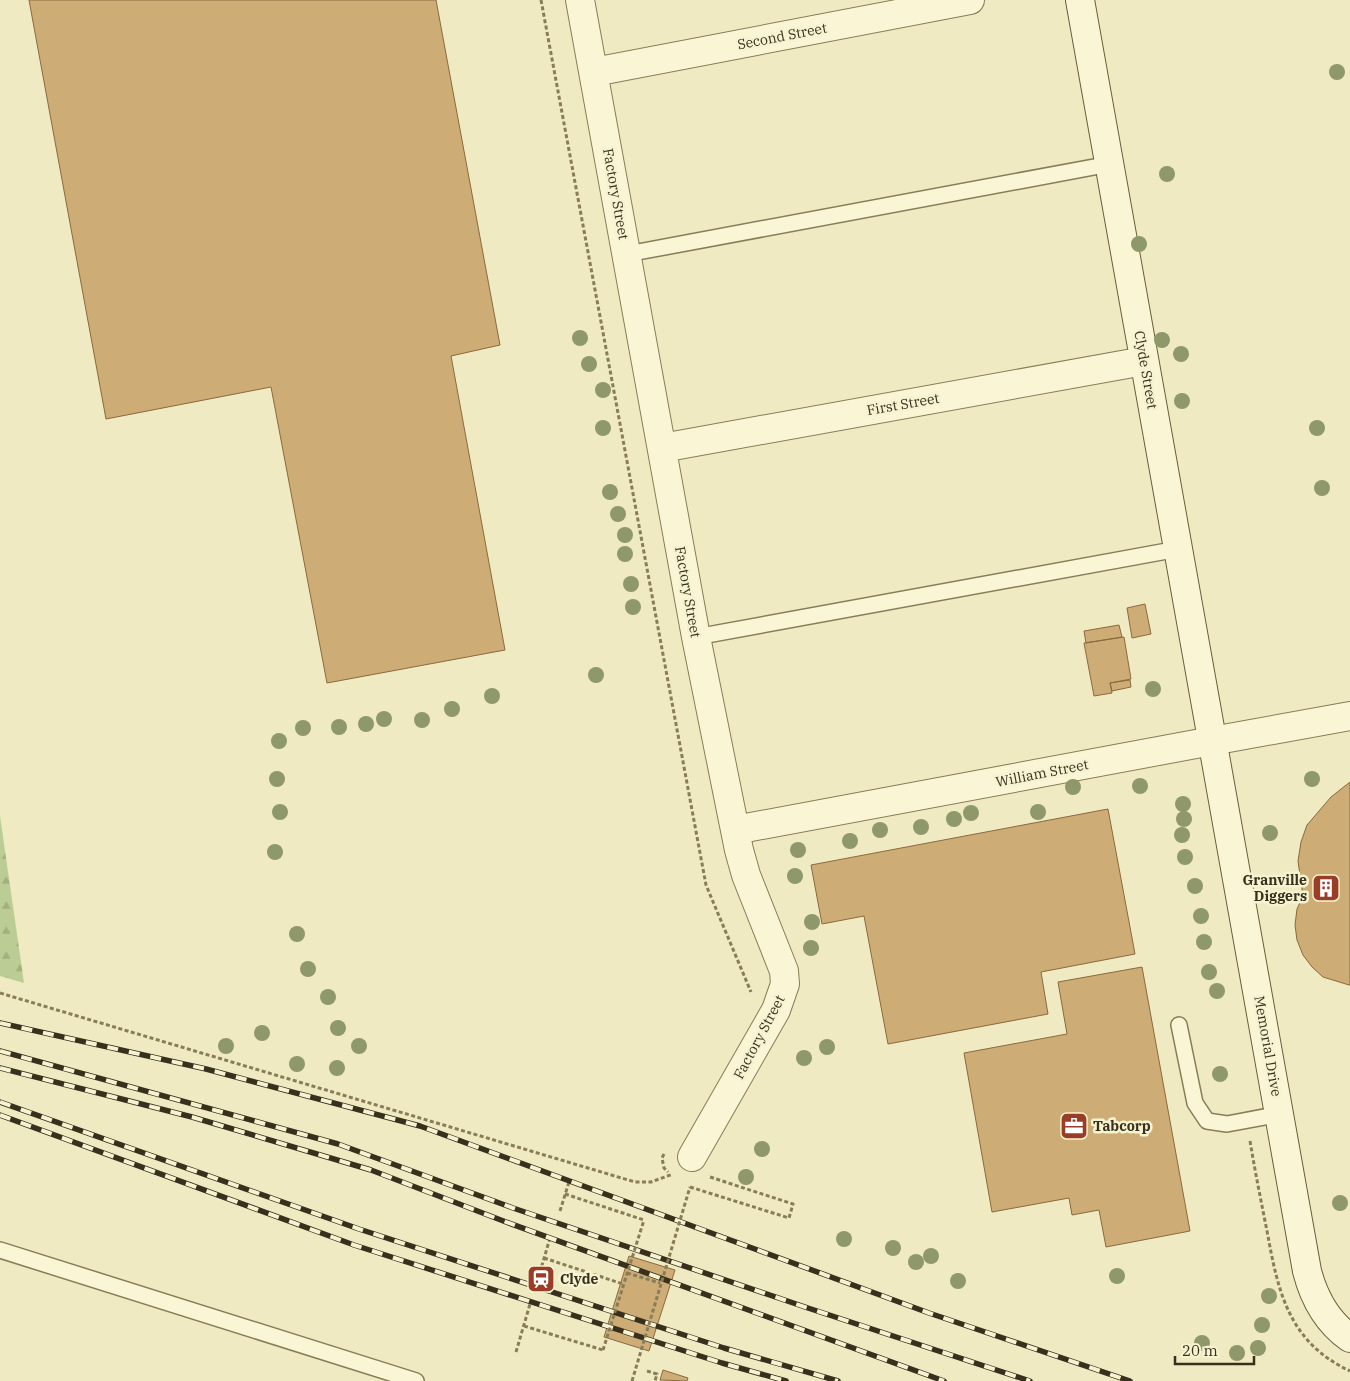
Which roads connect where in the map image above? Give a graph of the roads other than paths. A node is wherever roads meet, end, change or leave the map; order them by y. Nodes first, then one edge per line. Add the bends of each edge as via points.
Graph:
1 (580, 0) edge
2 (970, 0) edge
3 (1080, 0) edge
4 (594, 72) junction
5 (1110, 164) junction
6 (627, 254) junction
7 (1144, 361) junction
8 (662, 448) junction
9 (1178, 549) junction
10 (696, 637) junction
11 (1350, 716) edge
12 (1212, 741) junction
13 (735, 830) junction
14 (1178, 1025) dead end
15 (1280, 1114) junction
16 (692, 1168) road end
17 (0, 1250) edge
18 (1350, 1338) edge
19 (416, 1381) edge

1 - 4 street, Factory Street
2 - 4 street, Second Street
3 - 5 street, Clyde Street
4 - 6 street, Factory Street
5 - 6 lane
5 - 7 street, Clyde Street
6 - 8 street, Factory Street
7 - 8 street, First Street
7 - 9 street, Clyde Street
8 - 10 street, Factory Street
9 - 10 lane
9 - 12 street, Clyde Street
10 - 13 street, Factory Street
11 - 12 street, William Street
12 - 13 street, William Street
12 - 15 street, Memorial Drive
13 - 16 street, Factory Street via 746,876 780,960 785,984 776,1010
14 - 15 lane via 1194,1103 1207,1121 1227,1124
15 - 18 street, Memorial Drive via 1310,1281 1327,1316
17 - 19 lane

